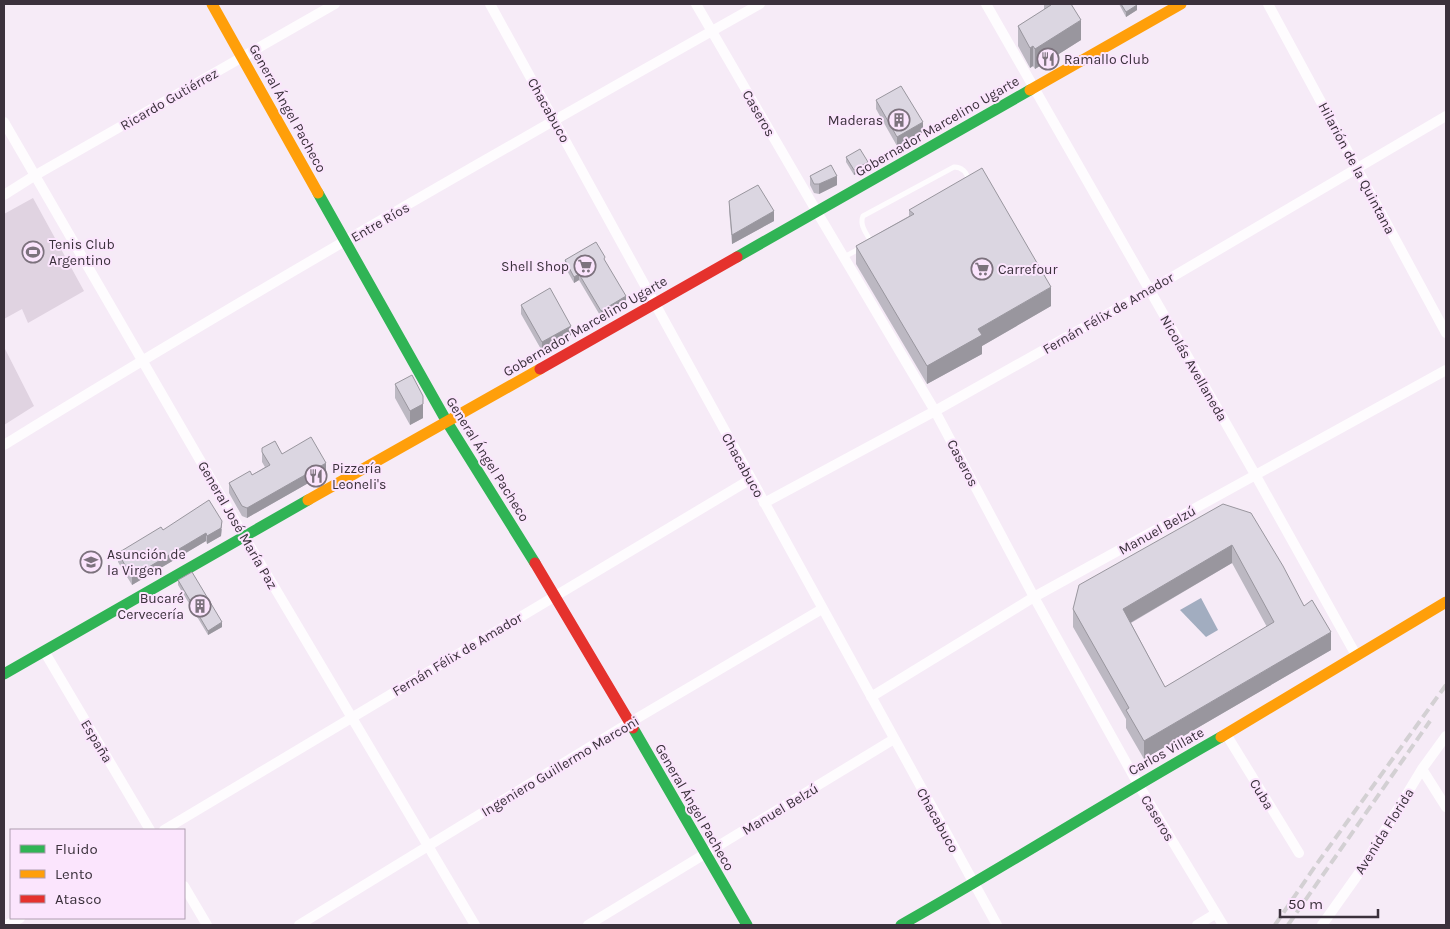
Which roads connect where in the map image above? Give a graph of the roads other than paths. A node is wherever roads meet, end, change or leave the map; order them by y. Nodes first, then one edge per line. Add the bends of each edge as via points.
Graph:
1 (212, 4) edge
2 (335, 4) edge
3 (490, 4) edge
4 (696, 4) edge
5 (760, 4) edge
6 (986, 4) edge
7 (1181, 4) edge
8 (1268, 4) edge
9 (711, 31) junction
10 (242, 57) junction
11 (1034, 88) junction
12 (1446, 116) edge
13 (554, 120) junction
14 (4, 122) edge
15 (1358, 168) junction
16 (34, 176) junction
17 (969, 186) edge
18 (4, 196) edge
19 (817, 212) junction
20 (878, 239) edge
21 (346, 242) junction
22 (871, 242) junction
23 (843, 257) junction
24 (1150, 290) junction
25 (655, 304) junction
26 (1446, 333) edge
27 (142, 360) junction
28 (1446, 370) edge
29 (935, 411) junction
30 (447, 422) junction
31 (4, 445) edge
32 (1256, 476) junction
33 (751, 479) junction
34 (764, 503) junction
35 (244, 536) junction
36 (555, 595) junction
37 (1034, 597) junction
38 (1446, 602) edge
39 (822, 608) junction
40 (44, 651) junction
41 (1356, 655) junction
42 (4, 674) edge
43 (871, 697) junction
44 (352, 717) junction
45 (629, 723) junction
46 (1226, 734) junction
47 (1446, 736) edge
48 (894, 739) junction
49 (1422, 769) junction
50 (1138, 784) junction
51 (1446, 807) edge
52 (149, 829) edge
53 (166, 829) edge
54 (428, 846) junction
55 (1299, 853) dead end
56 (706, 854) junction
57 (973, 884) junction
58 (185, 888) edge
59 (1216, 914) junction
60 (18, 919) edge
61 (7, 925) edge
62 (207, 925) edge
63 (299, 925) edge
64 (475, 925) edge
65 (588, 925) edge
66 (746, 925) edge
67 (901, 925) edge
68 (997, 925) edge
69 (1197, 925) edge
70 (1223, 925) edge
71 (1322, 925) edge

1 - 10 street, General Ángel Pacheco
2 - 10 street, Ricardo Gutiérrez
3 - 13 street, Chacabuco
4 - 9 street, Caseros
5 - 9 street, Entre Ríos
6 - 11 street, Nicolás Avellaneda
7 - 11 street, Gobernador Marcelino Ugarte
8 - 15 street, Hilarión de la Quintana
9 - 13 street, Entre Ríos
9 - 19 street, Caseros
10 - 16 street, Ricardo Gutiérrez
10 - 21 street, General Ángel Pacheco
11 - 19 street, Gobernador Marcelino Ugarte
11 - 24 street, Nicolás Avellaneda
12 - 15 street, Fernán Félix de Amador
13 - 21 street, Entre Ríos
13 - 25 street, Chacabuco
14 - 16 street, General José María Paz
15 - 24 street, Fernán Félix de Amador
15 - 26 street, Hilarión de la Quintana
16 - 18 street, Ricardo Gutiérrez
16 - 27 street, General José María Paz
17 - 22 lane via 964,170 954,167 863,216 863,227
19 - 23 street, Caseros
19 - 25 street, Gobernador Marcelino Ugarte
20 - 22 lane
21 - 27 street, Entre Ríos
21 - 30 street, General Ángel Pacheco
22 - 23 lane
23 - 29 street, Caseros
24 - 29 street, Fernán Félix de Amador
24 - 32 street, Nicolás Avellaneda
25 - 30 street, Gobernador Marcelino Ugarte
25 - 33 street, Chacabuco
27 - 31 street, Entre Ríos
27 - 35 street, General José María Paz
28 - 32 street, Manuel Belzú
29 - 34 street, Fernán Félix de Amador
29 - 37 street, Caseros
30 - 35 street, Gobernador Marcelino Ugarte
30 - 36 street, General Ángel Pacheco
32 - 37 street, Manuel Belzú
32 - 41 street, Nicolás Avellaneda
33 - 34 street, Chacabuco
33 - 36 street, Fernán Félix de Amador
34 - 39 street, Chacabuco
35 - 40 street, Gobernador Marcelino Ugarte
35 - 44 street, General José María Paz
36 - 44 street, Fernán Félix de Amador
36 - 45 street, General Ángel Pacheco
37 - 43 street, Manuel Belzú
37 - 50 street, Caseros
38 - 41 street, Carlos Villate
39 - 43 street, Chacabuco
39 - 45 street, Ingeniero Guillermo Marconi
40 - 42 street, Gobernador Marcelino Ugarte
40 - 52 street, España
41 - 46 street, Carlos Villate
43 - 48 street, Chacabuco
44 - 53 street, Fernán Félix de Amador
44 - 54 street, General José María Paz
45 - 54 street, Ingeniero Guillermo Marconi
45 - 56 street, General Ángel Pacheco
46 - 50 street, Carlos Villate
46 - 55 street, Cuba
47 - 49 street, Avenida Florida
48 - 56 street, Manuel Belzú
48 - 57 street, Chacabuco
49 - 51 street
49 - 71 street, Avenida Florida via 1359,873
50 - 57 street, Carlos Villate
50 - 59 street, Caseros
54 - 63 street, Ingeniero Guillermo Marconi
54 - 64 street, General José María Paz
56 - 65 street, Manuel Belzú
56 - 66 street, General Ángel Pacheco
57 - 67 street, Carlos Villate
57 - 68 street, Chacabuco
58 - 62 street
59 - 69 street
59 - 70 street, Caseros
60 - 61 street

